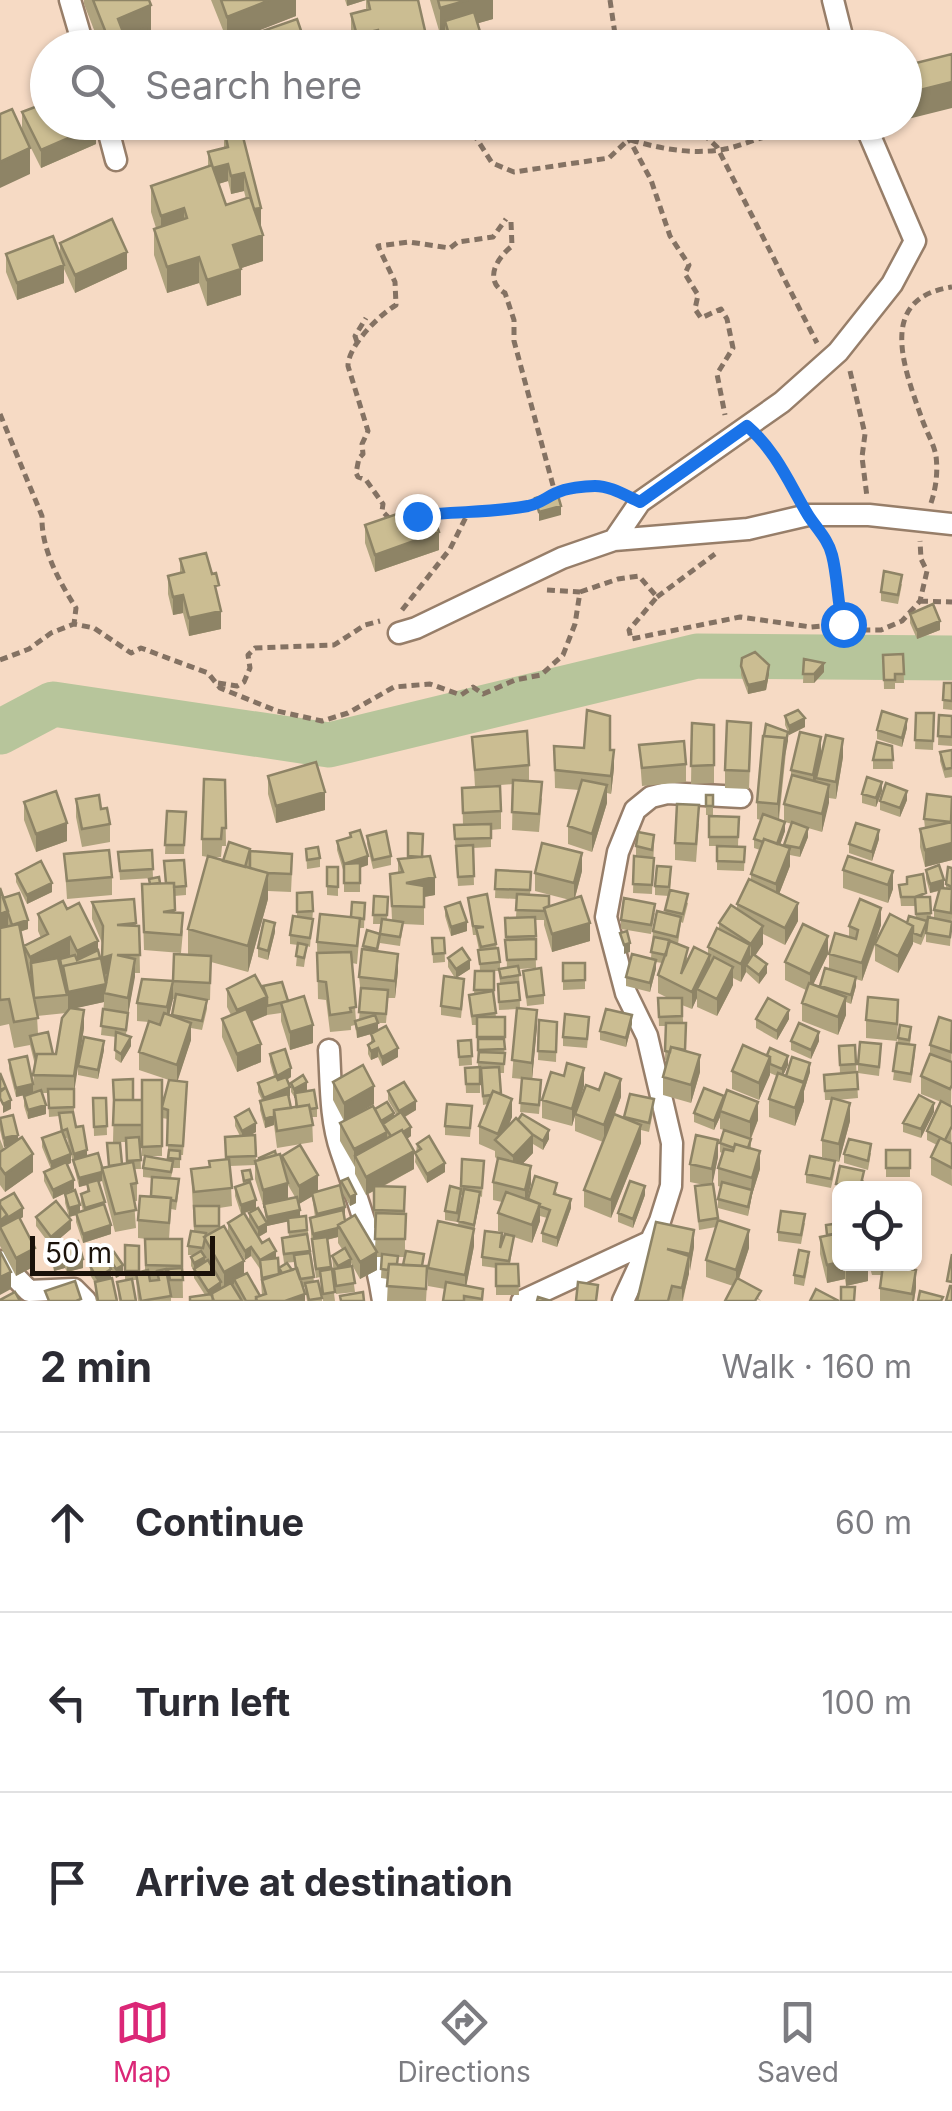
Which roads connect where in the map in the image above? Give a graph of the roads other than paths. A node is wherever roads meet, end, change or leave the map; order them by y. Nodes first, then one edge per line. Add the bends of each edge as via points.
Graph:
1 (70, 0) edge
2 (833, 0) edge
3 (79, 30) edge
4 (840, 30) edge
5 (111, 140) edge
6 (872, 140) edge
7 (116, 160) dead end
8 (952, 524) edge
9 (614, 540) junction
10 (399, 630) road end
11 (741, 797) dead end
12 (329, 1050) dead end
13 (649, 1242) junction
14 (0, 1260) edge
15 (86, 1301) edge
16 (382, 1301) edge
17 (522, 1301) edge
18 (623, 1301) edge

1 - 3 street
2 - 4 street
5 - 7 street
6 - 9 street via 915,242 892,284 838,352 782,402 640,502
8 - 9 street via 808,515 748,529
9 - 10 street
11 - 13 street via 650,798 636,810 618,852 606,917 626,993 648,1036 672,1143 670,1186
12 - 16 street via 340,1149 377,1264
13 - 17 street
13 - 18 street
14 - 15 street via 29,1291 74,1289

